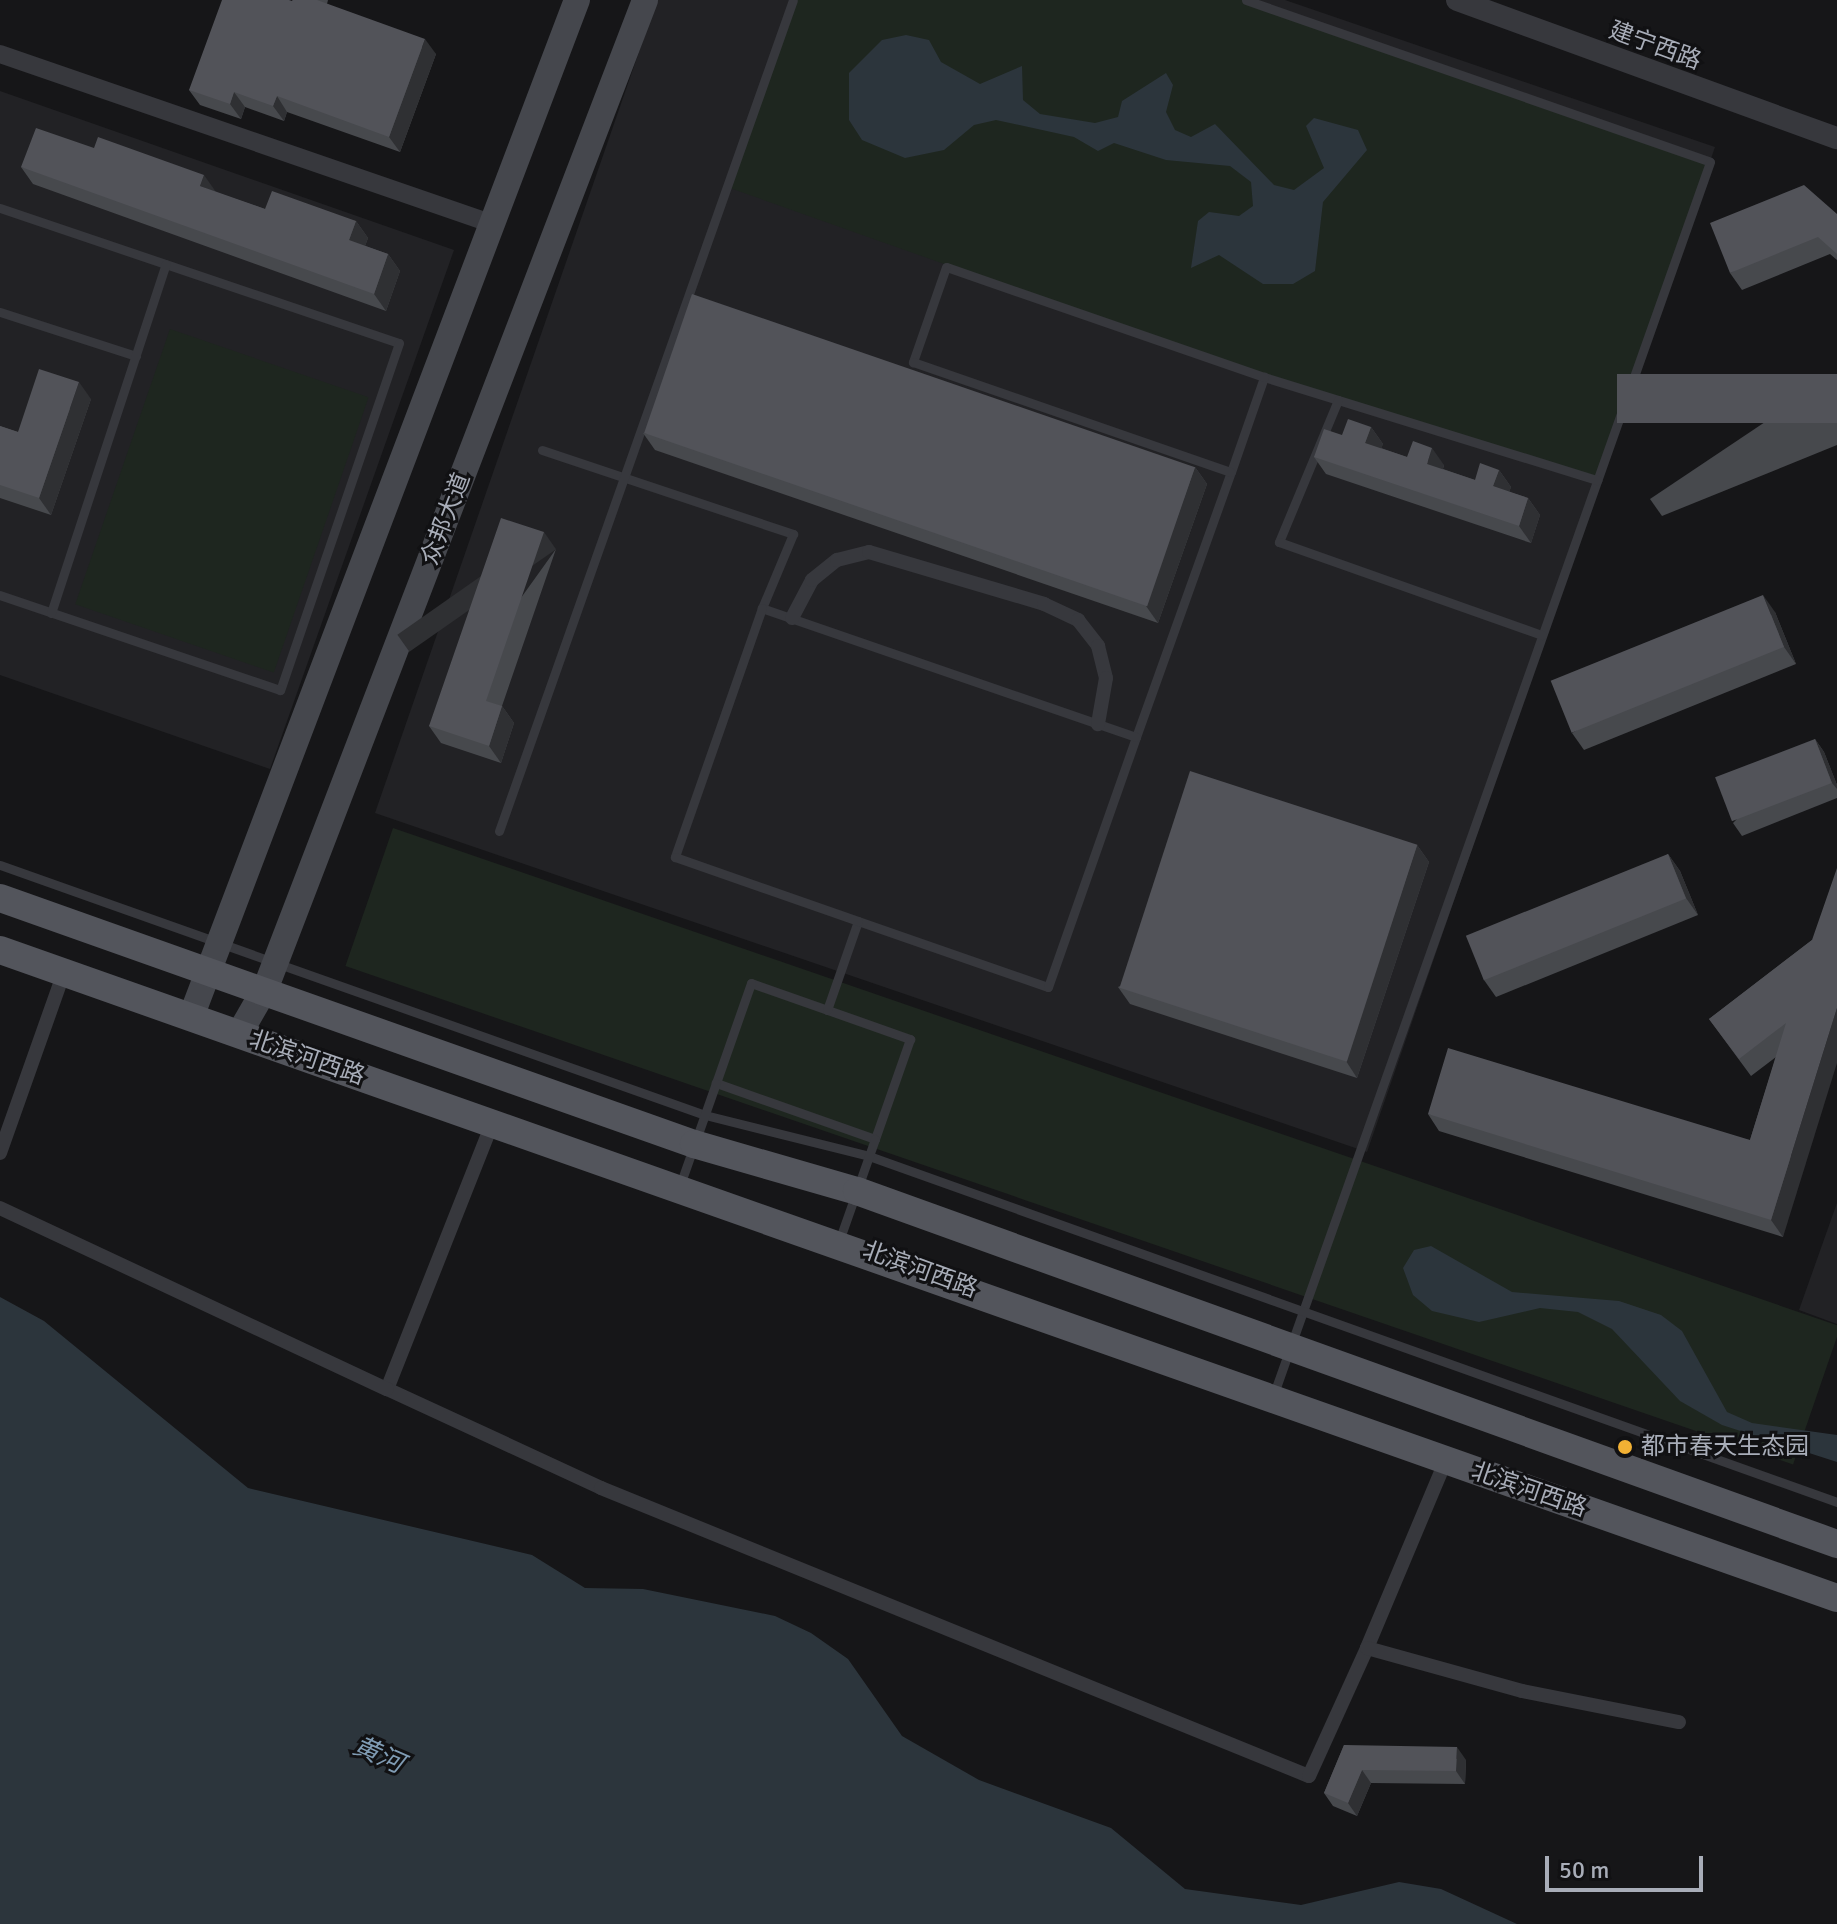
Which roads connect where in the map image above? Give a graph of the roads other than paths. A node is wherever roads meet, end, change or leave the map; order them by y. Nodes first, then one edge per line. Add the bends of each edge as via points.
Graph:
1 (577, 0) edge
2 (645, 0) edge
3 (793, 0) edge
4 (1246, 0) edge
5 (1457, 0) edge
6 (0, 54) edge
7 (1837, 138) edge
8 (0, 208) edge
9 (493, 224) junction
10 (166, 264) junction
11 (0, 312) edge
12 (136, 356) junction
13 (1264, 377) junction
14 (1338, 400) junction
15 (542, 450) dead end
16 (1231, 472) junction
17 (624, 477) junction
18 (1597, 480) junction
19 (0, 595) edge
20 (762, 608) junction
21 (51, 613) junction
22 (792, 618) junction
23 (1542, 635) junction
24 (1098, 724) junction
25 (1136, 737) junction
26 (499, 831) dead end
27 (0, 865) edge
28 (0, 898) edge
29 (858, 921) junction
30 (0, 950) edge
31 (217, 955) junction
32 (64, 972) junction
33 (270, 976) junction
34 (827, 1010) junction
35 (191, 1017) junction
36 (239, 1034) junction
37 (716, 1083) junction
38 (705, 1115) junction
39 (492, 1124) junction
40 (875, 1139) junction
41 (694, 1144) junction
42 (0, 1153) edge
43 (869, 1156) junction
44 (680, 1185) junction
45 (857, 1191) junction
46 (0, 1208) edge
47 (839, 1241) junction
48 (1303, 1314) junction
49 (1290, 1350) junction
50 (387, 1389) junction
51 (1272, 1399) junction
52 (1446, 1460) junction
53 (1837, 1502) edge
54 (1837, 1544) edge
55 (1837, 1598) edge
56 (1367, 1648) junction
57 (1679, 1722) dead end

1 - 9 main road
2 - 33 main road, 众邦大道
3 - 17 lane
4 - 18 lane via 1710,162
5 - 7 street, 建宁西路
6 - 9 street
8 - 10 lane
9 - 31 main road
10 - 12 lane
10 - 21 lane via 399,343 280,690
11 - 12 lane
12 - 21 lane
13 - 14 lane
13 - 16 lane
13 - 16 lane via 946,267 926,324 913,362
14 - 18 lane
14 - 23 lane via 1279,542
15 - 17 lane
16 - 25 lane
17 - 20 lane via 793,534
17 - 26 lane
18 - 23 lane
19 - 21 lane
20 - 22 lane
20 - 29 lane via 675,857
22 - 24 lane
22 - 24 street via 812,580 837,560 869,552 1044,604 1078,620 1098,646 1106,678
23 - 48 lane
24 - 25 lane
25 - 29 lane via 1048,987
27 - 31 lane
28 - 31 main road
29 - 34 lane
30 - 32 main road, 北滨河西路
31 - 33 main road
31 - 35 main road
32 - 35 main road, 北滨河西路
32 - 42 street
33 - 36 main road, 众邦大道
33 - 38 lane
33 - 41 main road
34 - 37 lane via 751,983
34 - 40 lane via 910,1039
35 - 36 main road, 北滨河西路
36 - 39 main road, 北滨河西路
37 - 38 lane
37 - 40 lane
38 - 41 lane
38 - 43 lane
39 - 44 main road, 北滨河西路
39 - 50 street
40 - 43 lane
41 - 44 lane
41 - 45 main road
43 - 45 lane
43 - 48 lane
44 - 47 main road, 北滨河西路
45 - 47 lane
45 - 49 main road
46 - 50 street
47 - 51 main road, 北滨河西路
48 - 49 lane
48 - 53 lane
49 - 51 lane
49 - 54 main road
50 - 56 street via 601,1488 1309,1776
51 - 52 main road, 北滨河西路
52 - 55 main road, 北滨河西路
52 - 56 street
56 - 57 street via 1522,1691

